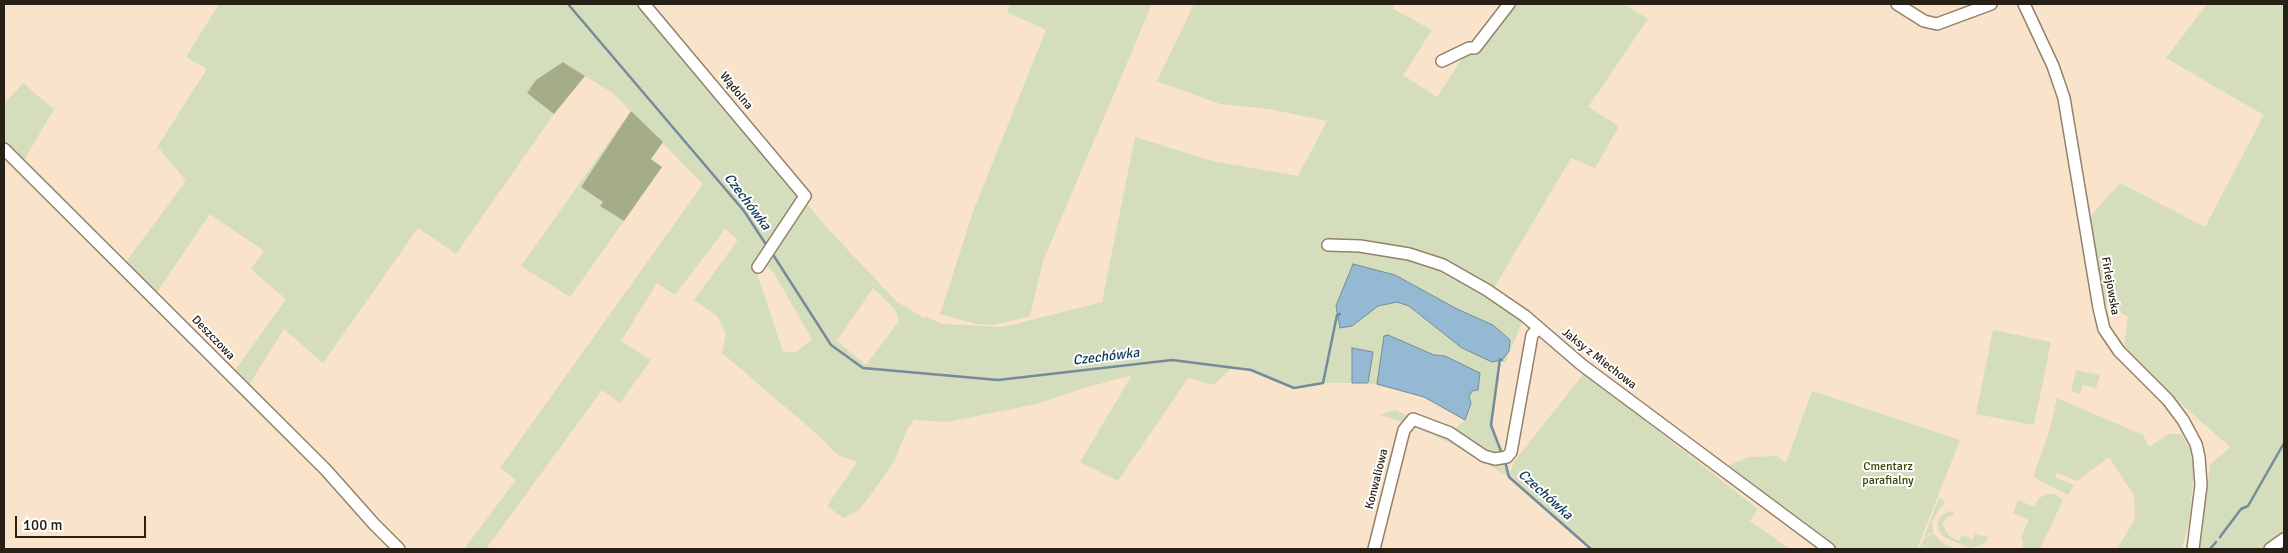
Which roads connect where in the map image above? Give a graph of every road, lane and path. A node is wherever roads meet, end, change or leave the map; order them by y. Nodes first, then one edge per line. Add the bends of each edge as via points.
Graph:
1 (644, 4) edge
2 (1509, 4) edge
3 (1897, 4) edge
4 (1991, 4) edge
5 (2024, 4) edge
6 (1442, 61) dead end
7 (4, 149) edge
8 (1328, 245) dead end
9 (758, 267) dead end
10 (1538, 328) junction
11 (2284, 539) edge
12 (399, 549) edge
13 (1374, 549) edge
14 (1829, 549) edge
15 (2193, 549) edge
16 (2270, 549) edge

1 - 9 street, Wądolna via 805,196
2 - 6 street via 1476,48
3 - 4 street via 1924,21 1937,24
5 - 15 street, Firlejowska via 2062,93 2104,329 2119,351 2168,400 2196,444 2201,485
7 - 12 street, Deszczowa via 326,470
8 - 10 street, Jaksy z Miechowa via 1391,250 1443,265 1491,293
10 - 13 street, Konwaliowa via 1532,335 1511,452 1507,457 1495,460 1450,434 1413,419 1404,430
10 - 14 street, Jaksy z Miechowa via 1582,365
11 - 16 street

